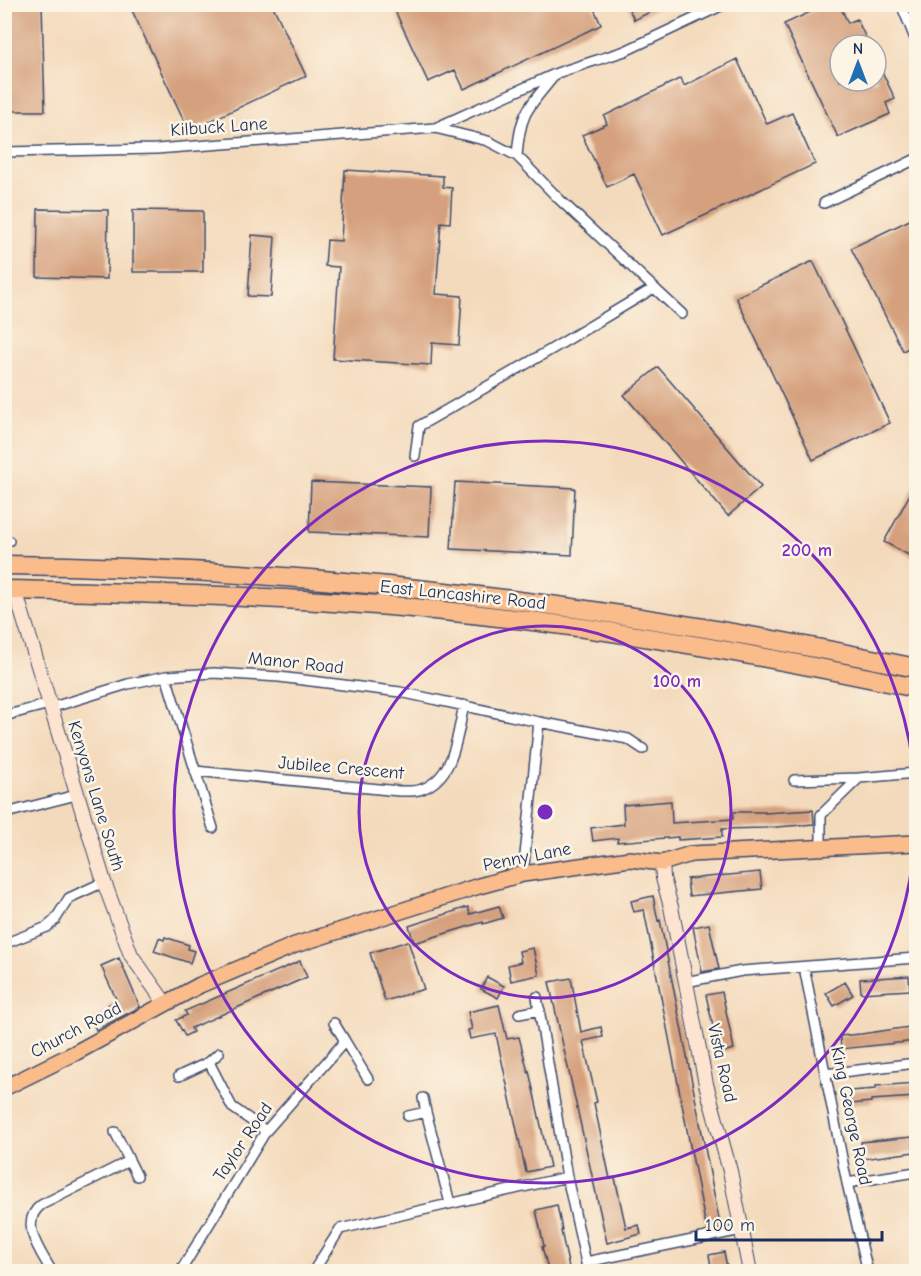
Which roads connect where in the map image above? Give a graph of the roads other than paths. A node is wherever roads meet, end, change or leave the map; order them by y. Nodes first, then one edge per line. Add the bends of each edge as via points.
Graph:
1 (725, 4) edge
2 (901, 4) edge
3 (916, 41) edge
4 (556, 73) junction
5 (435, 128) junction
6 (4, 152) edge
7 (517, 156) junction
8 (916, 159) edge
9 (824, 203) dead end
10 (654, 288) junction
11 (682, 314) dead end
12 (415, 456) dead end
13 (4, 560) edge
14 (4, 565) edge
15 (64, 565) junction
16 (10, 590) edge
17 (916, 668) edge
18 (166, 676) junction
19 (916, 688) edge
20 (464, 705) junction
21 (49, 706) junction
22 (4, 716) edge
23 (539, 722) junction
24 (644, 749) dead end
25 (195, 771) junction
26 (916, 773) edge
27 (859, 778) junction
28 (794, 780) dead end
29 (76, 795) junction
30 (6, 813) edge
31 (213, 828) dead end
32 (916, 843) edge
33 (821, 847) junction
34 (662, 863) junction
35 (523, 874) junction
36 (104, 882) junction
37 (4, 945) edge
38 (916, 958) edge
39 (804, 967) junction
40 (685, 982) junction
41 (537, 997) dead end
42 (165, 1003) junction
43 (540, 1010) junction
44 (519, 1014) dead end
45 (334, 1023) dead end
46 (345, 1041) junction
47 (219, 1053) dead end
48 (209, 1062) junction
49 (916, 1062) edge
50 (825, 1074) junction
51 (179, 1076) dead end
52 (368, 1079) dead end
53 (4, 1089) edge
54 (423, 1098) dead end
55 (426, 1112) junction
56 (408, 1116) dead end
57 (266, 1131) junction
58 (115, 1132) dead end
59 (129, 1161) junction
60 (916, 1172) edge
61 (137, 1176) dead end
62 (567, 1177) junction
63 (847, 1183) junction
64 (450, 1203) junction
65 (741, 1230) junction
66 (587, 1267) edge
67 (52, 1272) edge
68 (180, 1272) edge
69 (313, 1272) edge
70 (750, 1272) edge
71 (868, 1272) edge

1 - 4 street, Kilbuck Lane via 625,51
2 - 3 street
4 - 5 street, Kilbuck Lane
4 - 7 street via 526,110 518,129
5 - 6 street, Kilbuck Lane via 156,149
5 - 7 street, Kilbuck Lane via 488,141
7 - 10 street, Kilbuck Lane
8 - 9 street
10 - 11 street, Kilbuck Lane
10 - 12 street via 419,426
13 - 15 highway
14 - 15 highway, East Lancashire Road
15 - 17 highway, East Lancashire Road via 285,578 522,601 632,615
16 - 19 highway, East Lancashire Road via 423,609 542,622 750,655
16 - 21 street, Kenyons Lane South
18 - 20 street, Manor Road via 214,673 279,677 389,690
18 - 21 street, Manor Road
18 - 25 street
20 - 23 street, Manor Road
20 - 25 street, Jubilee Crescent via 451,760 440,778 421,790
21 - 22 street, Manor Road
21 - 29 street, Kenyons Lane South
23 - 24 street, Manor Road via 628,739
23 - 35 street
25 - 31 street
26 - 27 street
27 - 28 street
27 - 33 street via 820,815
29 - 30 street
29 - 36 street, Kenyons Lane South
32 - 33 main road, Penny Lane
33 - 34 main road, Penny Lane via 691,854
34 - 35 main road, Penny Lane via 630,859
34 - 40 street, Vista Road
35 - 42 main road, Penny Lane via 295,945
36 - 37 street via 69,898 47,927
36 - 42 street, Kenyons Lane South via 131,955
38 - 39 street
39 - 40 street via 741,971
39 - 50 street, King George Road
40 - 65 street, Vista Road
41 - 43 street
42 - 53 main road, Church Road
43 - 44 street
43 - 62 street
45 - 46 street
46 - 52 street
46 - 57 street, Taylor Road
47 - 48 street
48 - 51 street
48 - 57 street via 232,1107
49 - 50 street
50 - 63 street, King George Road
54 - 55 street
55 - 56 street
55 - 64 street
57 - 68 street, Taylor Road
58 - 59 street
59 - 61 street
59 - 67 street via 34,1210 32,1235
60 - 63 street
62 - 64 street
62 - 66 street
63 - 71 street, King George Road
64 - 69 street via 340,1229
65 - 66 street
65 - 70 street, Vista Road

